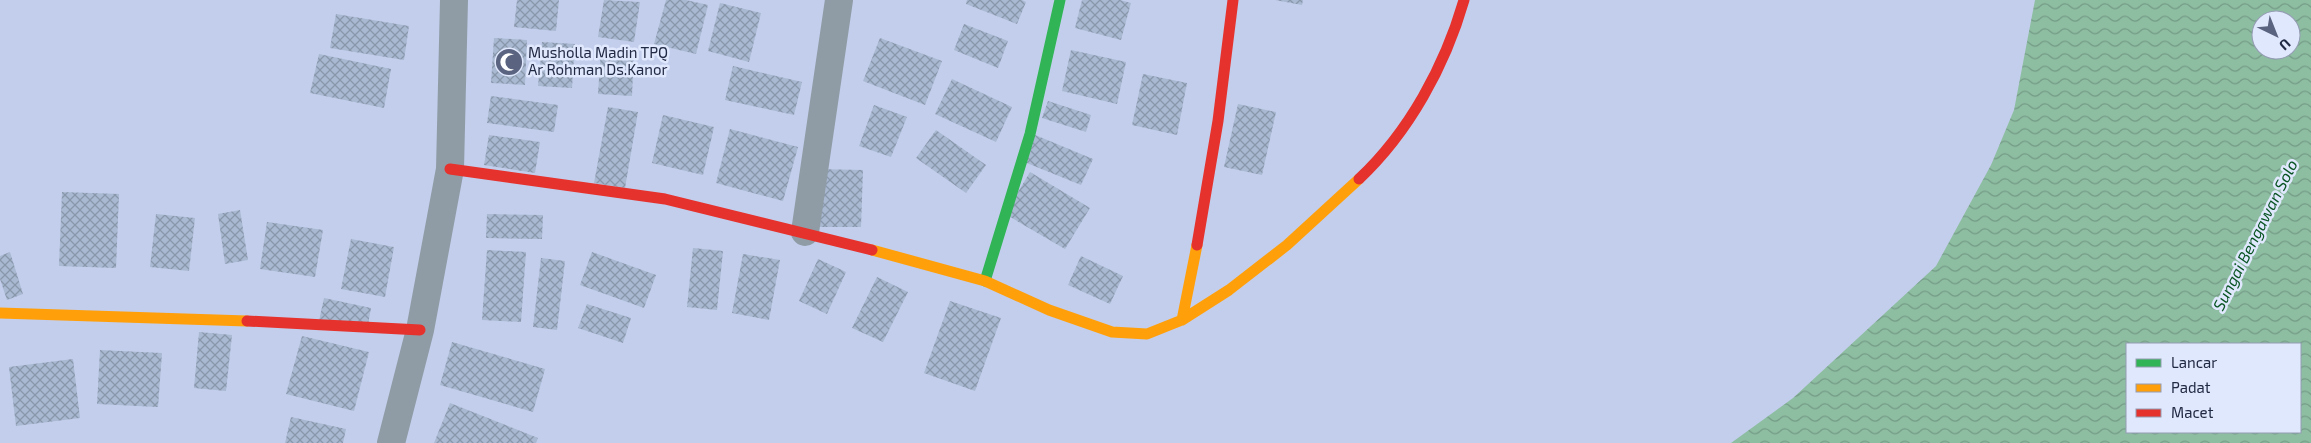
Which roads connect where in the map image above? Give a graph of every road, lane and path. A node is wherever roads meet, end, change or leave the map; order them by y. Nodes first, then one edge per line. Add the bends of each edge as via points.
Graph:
1 (454, 0) edge
2 (839, 0) edge
3 (1060, 0) edge
4 (1233, 0) edge
5 (1464, 0) edge
6 (450, 169) junction
7 (805, 232) junction
8 (985, 281) junction
9 (0, 313) edge
10 (1182, 320) junction
11 (420, 330) junction
12 (391, 443) edge

1 - 6 street
2 - 7 street
3 - 8 street via 1030,134
4 - 10 street via 1207,188
5 - 10 street via 1456,28 1425,95 1379,160 1287,245 1229,290
6 - 7 street via 665,199
6 - 11 street
7 - 8 street
8 - 10 street via 1050,310 1112,332 1147,334
9 - 11 street via 177,317
11 - 12 street

